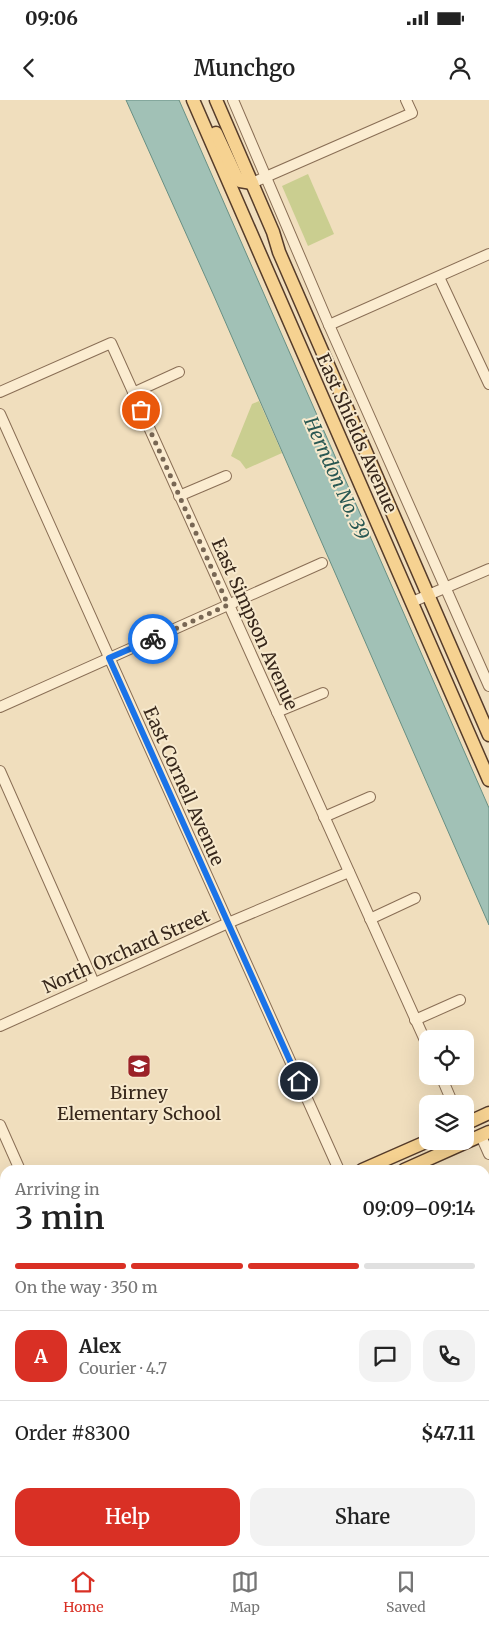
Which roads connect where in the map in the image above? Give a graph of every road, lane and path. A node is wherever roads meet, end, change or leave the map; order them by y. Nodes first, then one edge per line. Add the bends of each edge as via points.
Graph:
1 (193, 100) edge
2 (216, 100) edge
3 (233, 100) edge
4 (406, 100) edge
5 (266, 177) junction
6 (252, 183) junction
7 (489, 254) edge
8 (439, 276) junction
9 (329, 324) junction
10 (179, 372) dead end
11 (489, 384) edge
12 (0, 392) edge
13 (133, 393) junction
14 (0, 414) edge
15 (226, 476) dead end
16 (180, 496) junction
17 (322, 563) dead end
18 (489, 568) edge
19 (446, 587) junction
20 (429, 594) junction
21 (412, 602) junction
22 (228, 605) junction
23 (109, 658) junction
24 (489, 686) edge
25 (323, 693) dead end
26 (0, 707) edge
27 (277, 712) junction
28 (489, 735) edge
29 (0, 772) edge
30 (489, 780) edge
31 (370, 797) dead end
32 (324, 817) junction
33 (349, 872) junction
34 (415, 898) dead end
35 (370, 919) junction
36 (228, 924) junction
37 (94, 983) junction
38 (460, 1000) dead end
39 (415, 1020) junction
40 (0, 1026) edge
41 (420, 1030) edge
42 (489, 1113) edge
43 (474, 1120) edge
44 (0, 1125) edge
45 (485, 1134) edge
46 (419, 1145) edge
47 (431, 1150) edge
48 (489, 1154) edge
49 (18, 1165) edge
50 (337, 1165) edge
51 (373, 1165) edge
52 (405, 1165) edge
53 (415, 1165) edge

1 - 6 main road via 215,131 236,176 240,181
1 - 21 main road, East Shields Avenue
2 - 6 main road, East Shields Avenue
3 - 5 street
4 - 5 street via 412,113
5 - 6 street
5 - 9 street
6 - 20 main road, East Shields Avenue
7 - 8 street
8 - 9 street
8 - 11 street
9 - 19 street
10 - 13 street
12 - 13 street, East Simpson Avenue via 111,343
13 - 16 street, East Simpson Avenue
14 - 23 street, East Cornell Avenue
15 - 16 street
16 - 22 street, East Simpson Avenue
17 - 22 street
18 - 19 street
19 - 20 street
19 - 24 street
20 - 21 street
20 - 28 main road, East Shields Avenue
21 - 30 main road, East Shields Avenue
22 - 23 street
22 - 27 street, East Simpson Avenue
23 - 26 street
23 - 36 street, East Cornell Avenue
25 - 27 street
27 - 32 street, East Simpson Avenue
29 - 37 street
31 - 32 street
32 - 33 street, East Simpson Avenue
33 - 35 street, East Simpson Avenue
33 - 36 street, North Orchard Street
34 - 35 street
35 - 39 street, East Simpson Avenue
36 - 37 street, North Orchard Street
36 - 50 street, East Cornell Avenue
37 - 40 street, North Orchard Street
38 - 39 street
39 - 41 street, East Simpson Avenue
42 - 43 main road
44 - 49 street
45 - 48 street
45 - 53 main road
46 - 51 main road
47 - 52 main road

